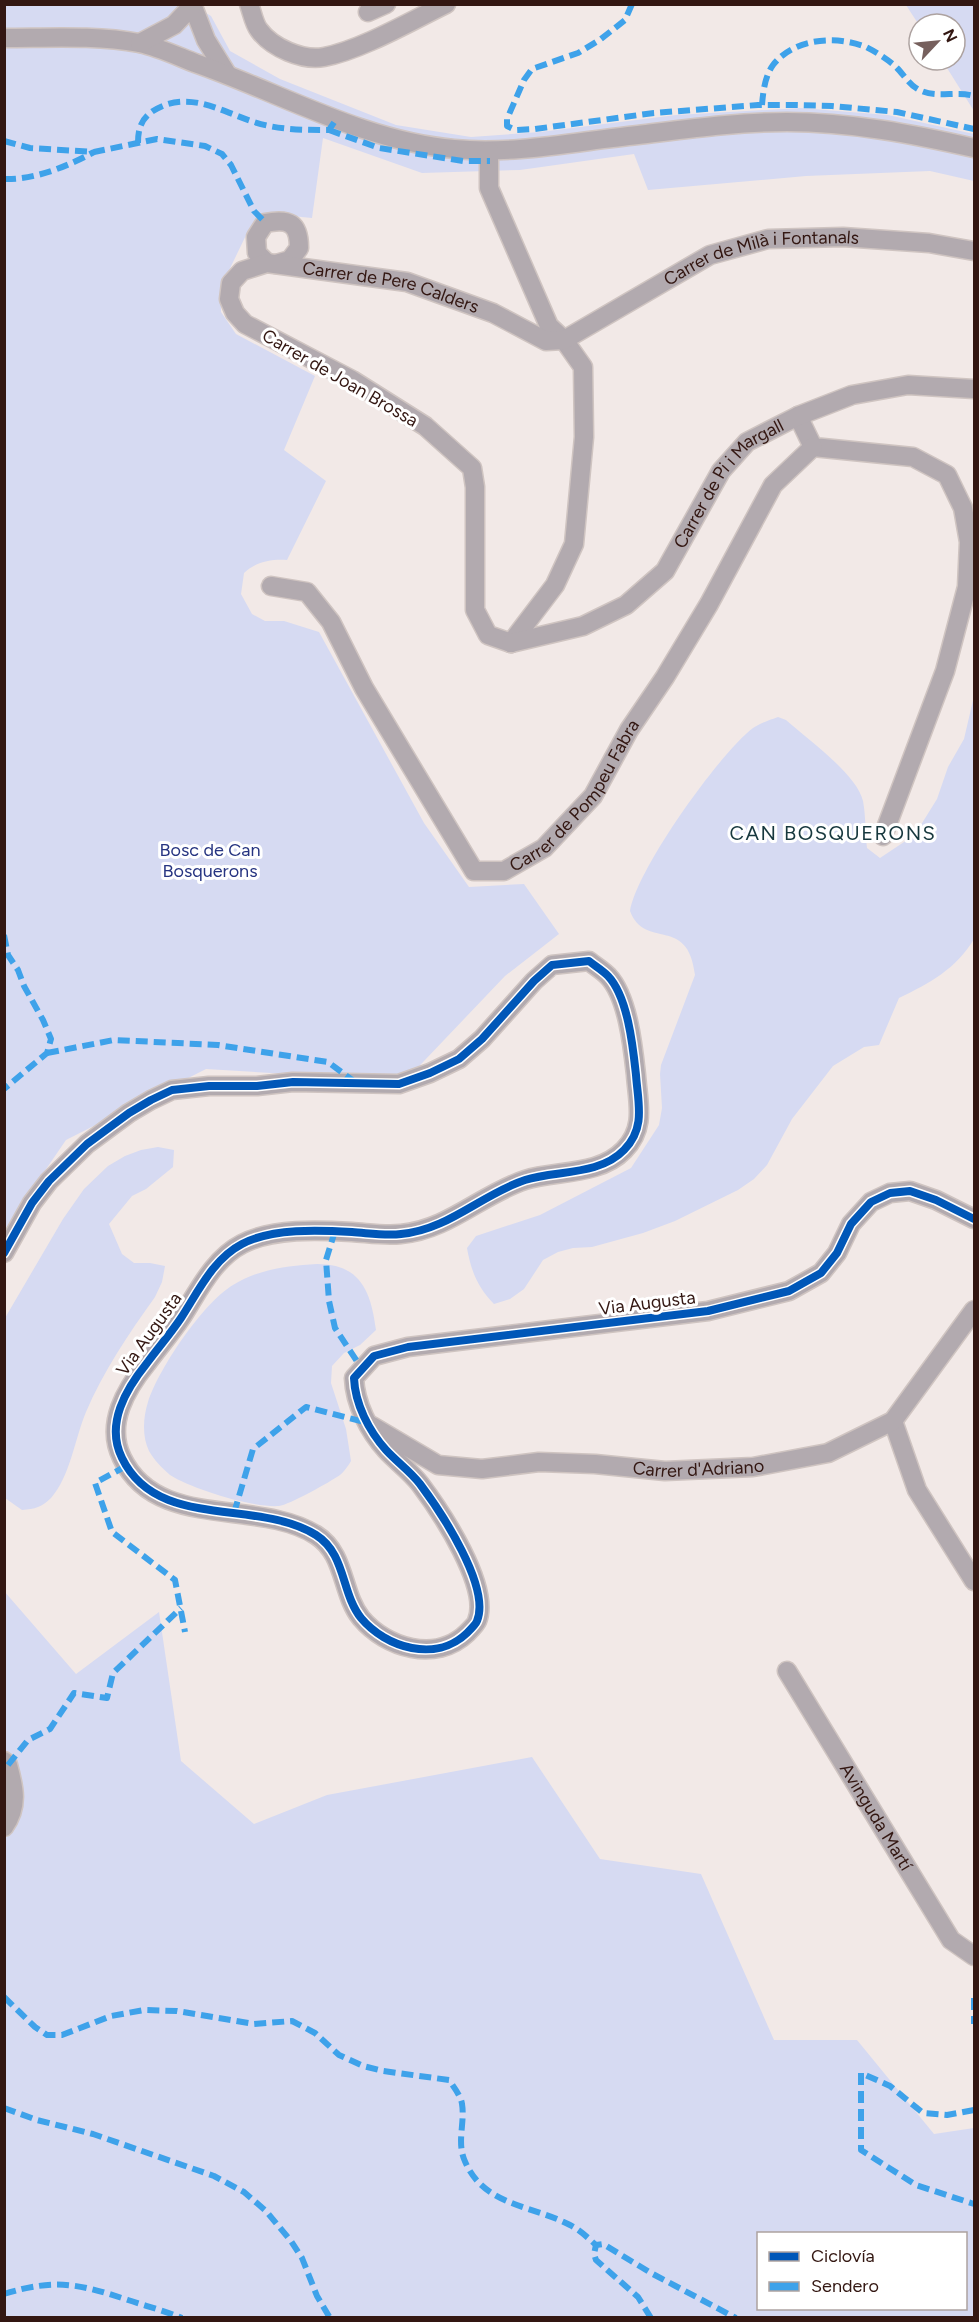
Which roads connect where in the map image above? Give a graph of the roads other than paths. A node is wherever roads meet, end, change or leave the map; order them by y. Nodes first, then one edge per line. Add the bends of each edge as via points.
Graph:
1 (249, 4) edge
2 (386, 4) edge
3 (446, 4) edge
4 (192, 5) edge
5 (368, 12) dead end
6 (4, 38) edge
7 (140, 43) junction
8 (227, 74) junction
9 (975, 148) edge
10 (489, 151) junction
11 (975, 251) edge
12 (229, 299) joint
13 (564, 340) junction
14 (975, 389) edge
15 (798, 416) junction
16 (813, 447) junction
17 (271, 586) dead end
18 (511, 644) junction
19 (883, 836) dead end
20 (975, 1220) edge
21 (4, 1253) edge
22 (975, 1310) edge
23 (893, 1421) junction
24 (368, 1423) junction
25 (975, 1581) edge
26 (787, 1671) dead end
27 (4, 1761) edge
28 (4, 1827) edge
29 (975, 1956) edge

1 - 3 street via 258,30 279,47 303,58 350,49
2 - 5 street
4 - 7 street via 174,25
4 - 8 street via 206,40
6 - 7 street
7 - 8 street
8 - 10 street via 376,135 426,146
9 - 10 street via 848,125 787,122
10 - 13 street via 489,188 549,326
11 - 13 street, Carrer de Milà i Fontanals via 929,243 843,237 768,239 710,255
12 - 13 street, Carrer de Pere Calders via 231,283 242,271 271,263 407,282 493,314 546,341
12 - 18 street, Carrer de Joan Brossa via 234,313 245,324 352,380 425,426 472,468 476,511 475,610 488,634
13 - 18 street via 583,367 584,437 574,544 555,585
14 - 15 street, Carrer de Pi i Margall via 908,385 852,395
15 - 16 street
15 - 18 street, Carrer de Pi i Margall via 747,442 721,471 665,571 626,605 583,626
16 - 17 street, Carrer de Pompeu Fabra via 773,485 709,604 629,730 593,796 544,848 504,871 474,871 364,688 331,621 307,592
16 - 19 street via 913,457 947,475 963,508 969,542 967,586 945,671
20 - 24 street, Via Augusta via 910,1191 890,1193 871,1202 851,1224 837,1253 821,1273 789,1291 708,1311 408,1347 374,1356 354,1378 355,1396
21 - 24 street, Via Augusta via 49,1181 87,1144 151,1100 172,1090 209,1086 293,1082 399,1084 459,1059 552,965 589,961 610,978 623,1005 634,1059 641,1120 633,1140 621,1154 585,1170 519,1182 455,1217 416,1232 396,1235 298,1231 252,1239 236,1247 201,1286 126,1392 119,1408 116,1434 118,1451 126,1466 151,1492 182,1505 296,1526 325,1541 342,1568 358,1615 380,1637 406,1648 431,1649 457,1642 477,1623 480,1593 468,1562 423,1488 384,1448
22 - 23 street, Carrer d'Adriano
23 - 24 street, Carrer d'Adriano via 828,1453 753,1467 665,1471 539,1462 482,1469 438,1465
23 - 25 street via 917,1490
26 - 29 street, Avinguda Martí via 951,1940
27 - 28 street via 15,1792

